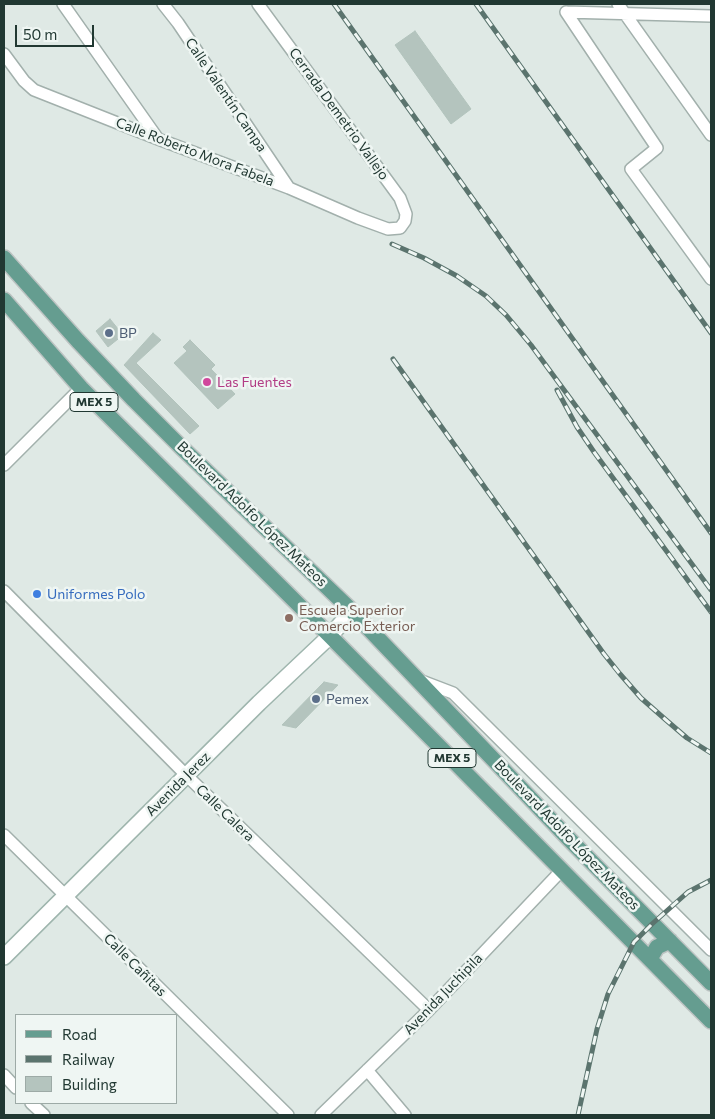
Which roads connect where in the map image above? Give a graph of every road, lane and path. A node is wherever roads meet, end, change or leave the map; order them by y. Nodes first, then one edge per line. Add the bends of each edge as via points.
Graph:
1 (63, 4) edge
2 (163, 4) edge
3 (258, 4) edge
4 (618, 4) edge
5 (626, 15) junction
6 (711, 16) edge
7 (4, 54) edge
8 (711, 135) edge
9 (158, 139) junction
10 (289, 188) junction
11 (400, 228) joint
12 (4, 258) edge
13 (711, 279) edge
14 (4, 300) edge
15 (81, 388) junction
16 (4, 466) edge
17 (4, 591) edge
18 (352, 611) junction
19 (330, 636) junction
20 (418, 680) junction
21 (186, 775) junction
22 (4, 835) edge
23 (562, 871) junction
24 (66, 896) junction
25 (637, 907) junction
26 (618, 927) junction
27 (670, 941) junction
28 (711, 950) edge
29 (4, 957) edge
30 (650, 959) junction
31 (711, 983) edge
32 (429, 1010) junction
33 (711, 1021) edge
34 (367, 1070) junction
35 (4, 1075) edge
36 (15, 1087) edge
37 (32, 1104) edge
38 (44, 1115) edge
39 (288, 1115) edge
40 (321, 1115) edge
41 (405, 1115) edge

1 - 9 street
2 - 10 street, Calle Valentín Campa
3 - 11 street, Cerrada Demetrio Vallejo via 400,198 406,214
4 - 5 street
5 - 6 street
5 - 8 street
5 - 13 street via 566,12 657,148 631,170
7 - 9 street, Calle Roberto Mora Fabela via 34,90
9 - 10 street, Calle Roberto Mora Fabela
10 - 11 street, Calle Roberto Mora Fabela via 358,218 388,228
12 - 18 main road, Boulevard Adolfo López Mateos / MEX 5 via 141,406
14 - 15 main road, Boulevard Adolfo López Mateos / MEX 5
15 - 16 street
15 - 19 main road, Boulevard Adolfo López Mateos / MEX 5
17 - 21 street, Calle Calera
18 - 19 street, Avenida Jerez
18 - 20 main road, Boulevard Adolfo López Mateos / MEX 5
19 - 21 street, Avenida Jerez
19 - 23 main road, Boulevard Adolfo López Mateos / MEX 5
20 - 25 main road, Boulevard Adolfo López Mateos / MEX 5
20 - 28 street via 453,693
21 - 24 street, Avenida Jerez
21 - 32 street, Calle Calera
22 - 24 street, Calle Cañitas
23 - 26 main road, Boulevard Adolfo López Mateos / MEX 5
23 - 32 street, Avenida Juchipila
24 - 29 street, Avenida Jerez
24 - 39 street, Calle Cañitas
25 - 26 main road via 632,921
25 - 27 main road, Boulevard Adolfo López Mateos / MEX 5
26 - 30 main road, Boulevard Adolfo López Mateos / MEX 5
27 - 30 main road via 657,946
27 - 31 main road, Boulevard Adolfo López Mateos / MEX 5
30 - 33 main road, Boulevard Adolfo López Mateos / MEX 5
32 - 34 street, Avenida Juchipila
34 - 40 street, Avenida Juchipila
34 - 41 street
35 - 36 street
37 - 38 street

